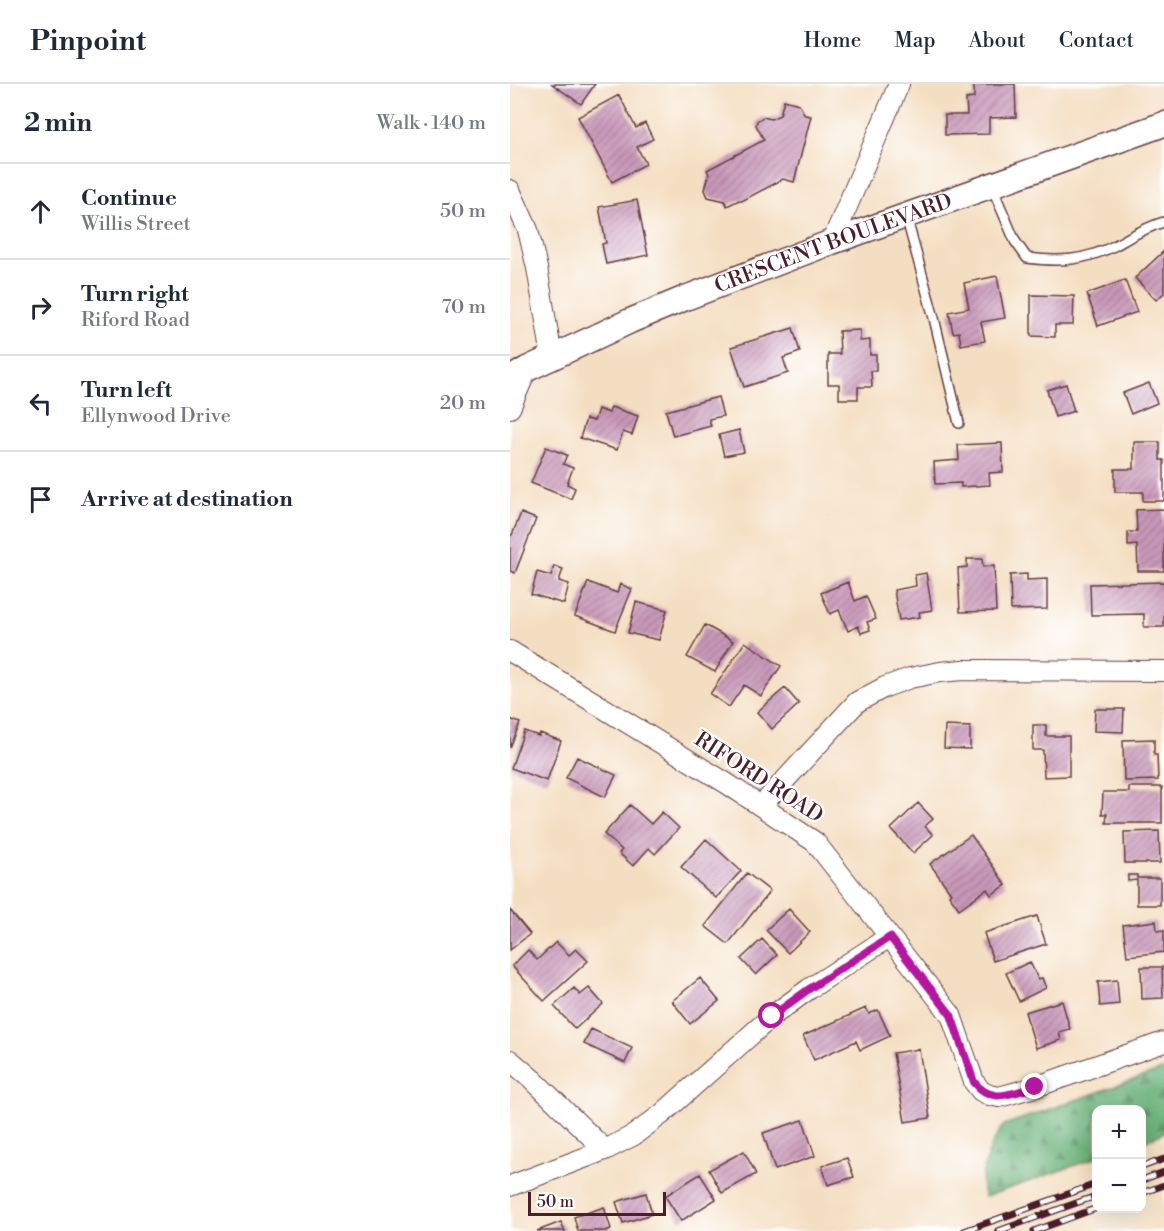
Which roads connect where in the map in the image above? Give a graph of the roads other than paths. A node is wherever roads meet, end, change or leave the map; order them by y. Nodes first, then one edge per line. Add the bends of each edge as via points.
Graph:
1 (899, 84) edge
2 (1164, 124) edge
3 (992, 184) junction
4 (510, 190) edge
5 (906, 215) junction
6 (1164, 222) edge
7 (832, 242) junction
8 (552, 357) junction
9 (518, 374) edge
10 (510, 408) edge
11 (959, 423) dead end
12 (510, 651) edge
13 (1164, 671) edge
14 (761, 806) junction
15 (890, 937) junction
16 (1164, 1042) edge
17 (510, 1060) edge
18 (605, 1150) junction
19 (510, 1186) edge

1 - 7 street
2 - 3 street, CRESCENT BOULEVARD
3 - 5 street, CRESCENT BOULEVARD
3 - 6 lane via 1015,241 1027,258 1077,260
4 - 8 street via 528,230
5 - 7 street, CRESCENT BOULEVARD
5 - 11 lane
7 - 8 street, CRESCENT BOULEVARD via 688,297
8 - 9 street, CRESCENT BOULEVARD
9 - 10 street
12 - 14 street, RIFORD ROAD
13 - 14 street via 963,670 910,678 858,702
14 - 15 street, RIFORD ROAD via 815,842
15 - 16 street, RIFORD ROAD via 951,1015 974,1082 989,1095 999,1097 1035,1087
15 - 18 street via 772,1016 662,1114
17 - 18 street
18 - 19 street

